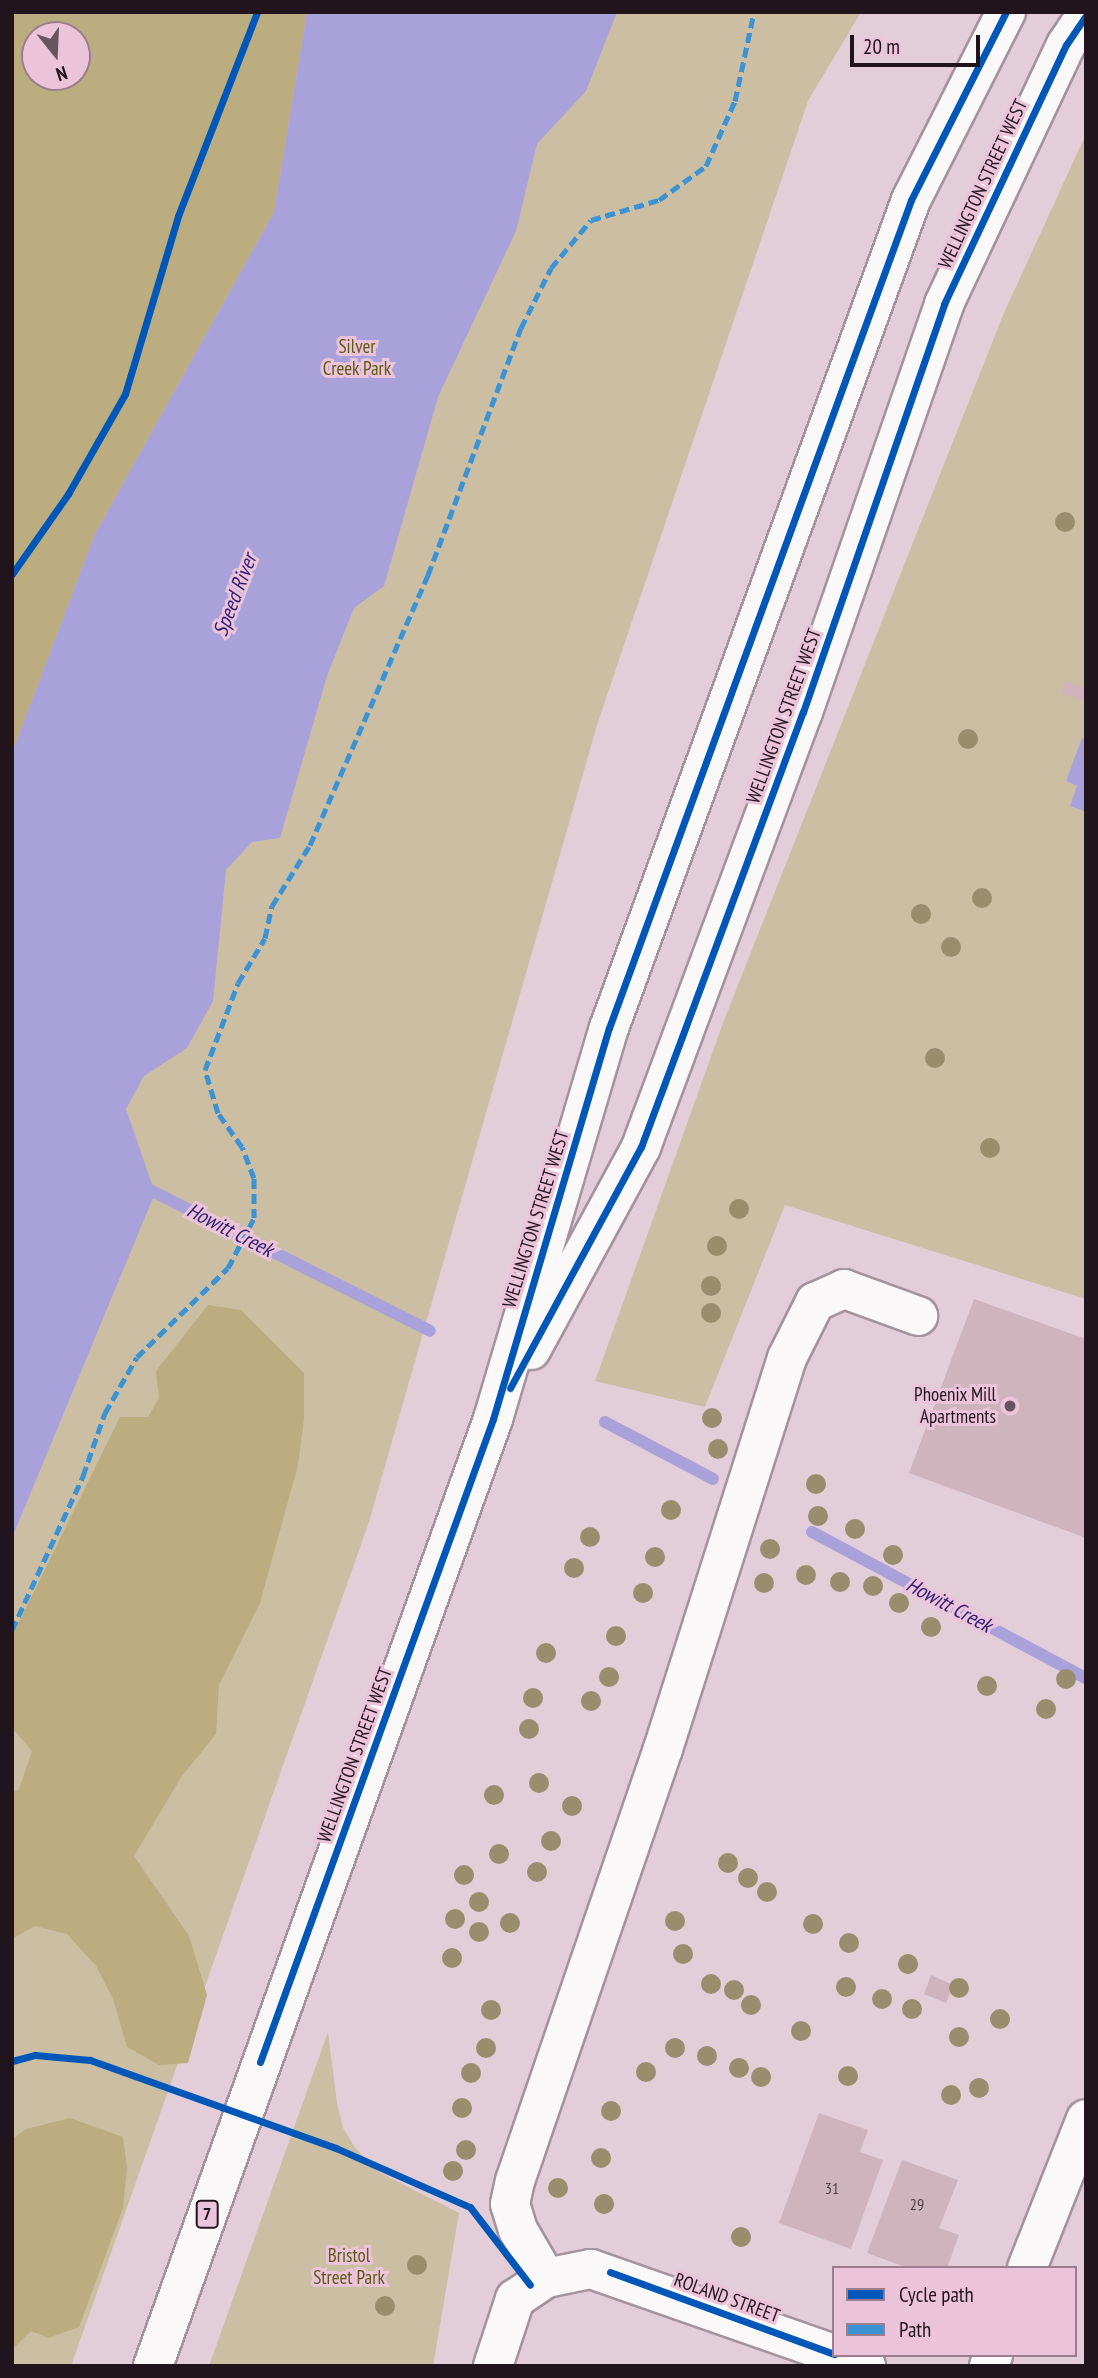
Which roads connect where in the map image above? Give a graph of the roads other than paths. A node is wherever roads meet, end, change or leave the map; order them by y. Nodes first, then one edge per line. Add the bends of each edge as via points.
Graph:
1 (1006, 12) edge
2 (1086, 15) edge
3 (918, 1316) dead end
4 (493, 1419) junction
5 (1086, 2119) edge
6 (1028, 2266) edge
7 (546, 2278) junction
8 (832, 2354) edge
9 (841, 2357) edge
10 (153, 2366) edge
11 (494, 2366) edge
12 (866, 2366) edge

1 - 4 main road, WELLINGTON STREET WEST / 7 via 901,226 609,1028
2 - 4 main road, WELLINGTON STREET WEST / 7 via 1066,45 944,304 803,712 641,1147
3 - 7 main road via 844,1289 815,1302 788,1358 663,1749 515,2181 510,2204 518,2230
4 - 10 main road, WELLINGTON STREET WEST / 7
5 - 6 main road
7 - 8 main road, ROLAND STREET via 572,2270 610,2272
7 - 11 main road via 514,2299
9 - 12 main road, ROLAND STREET

